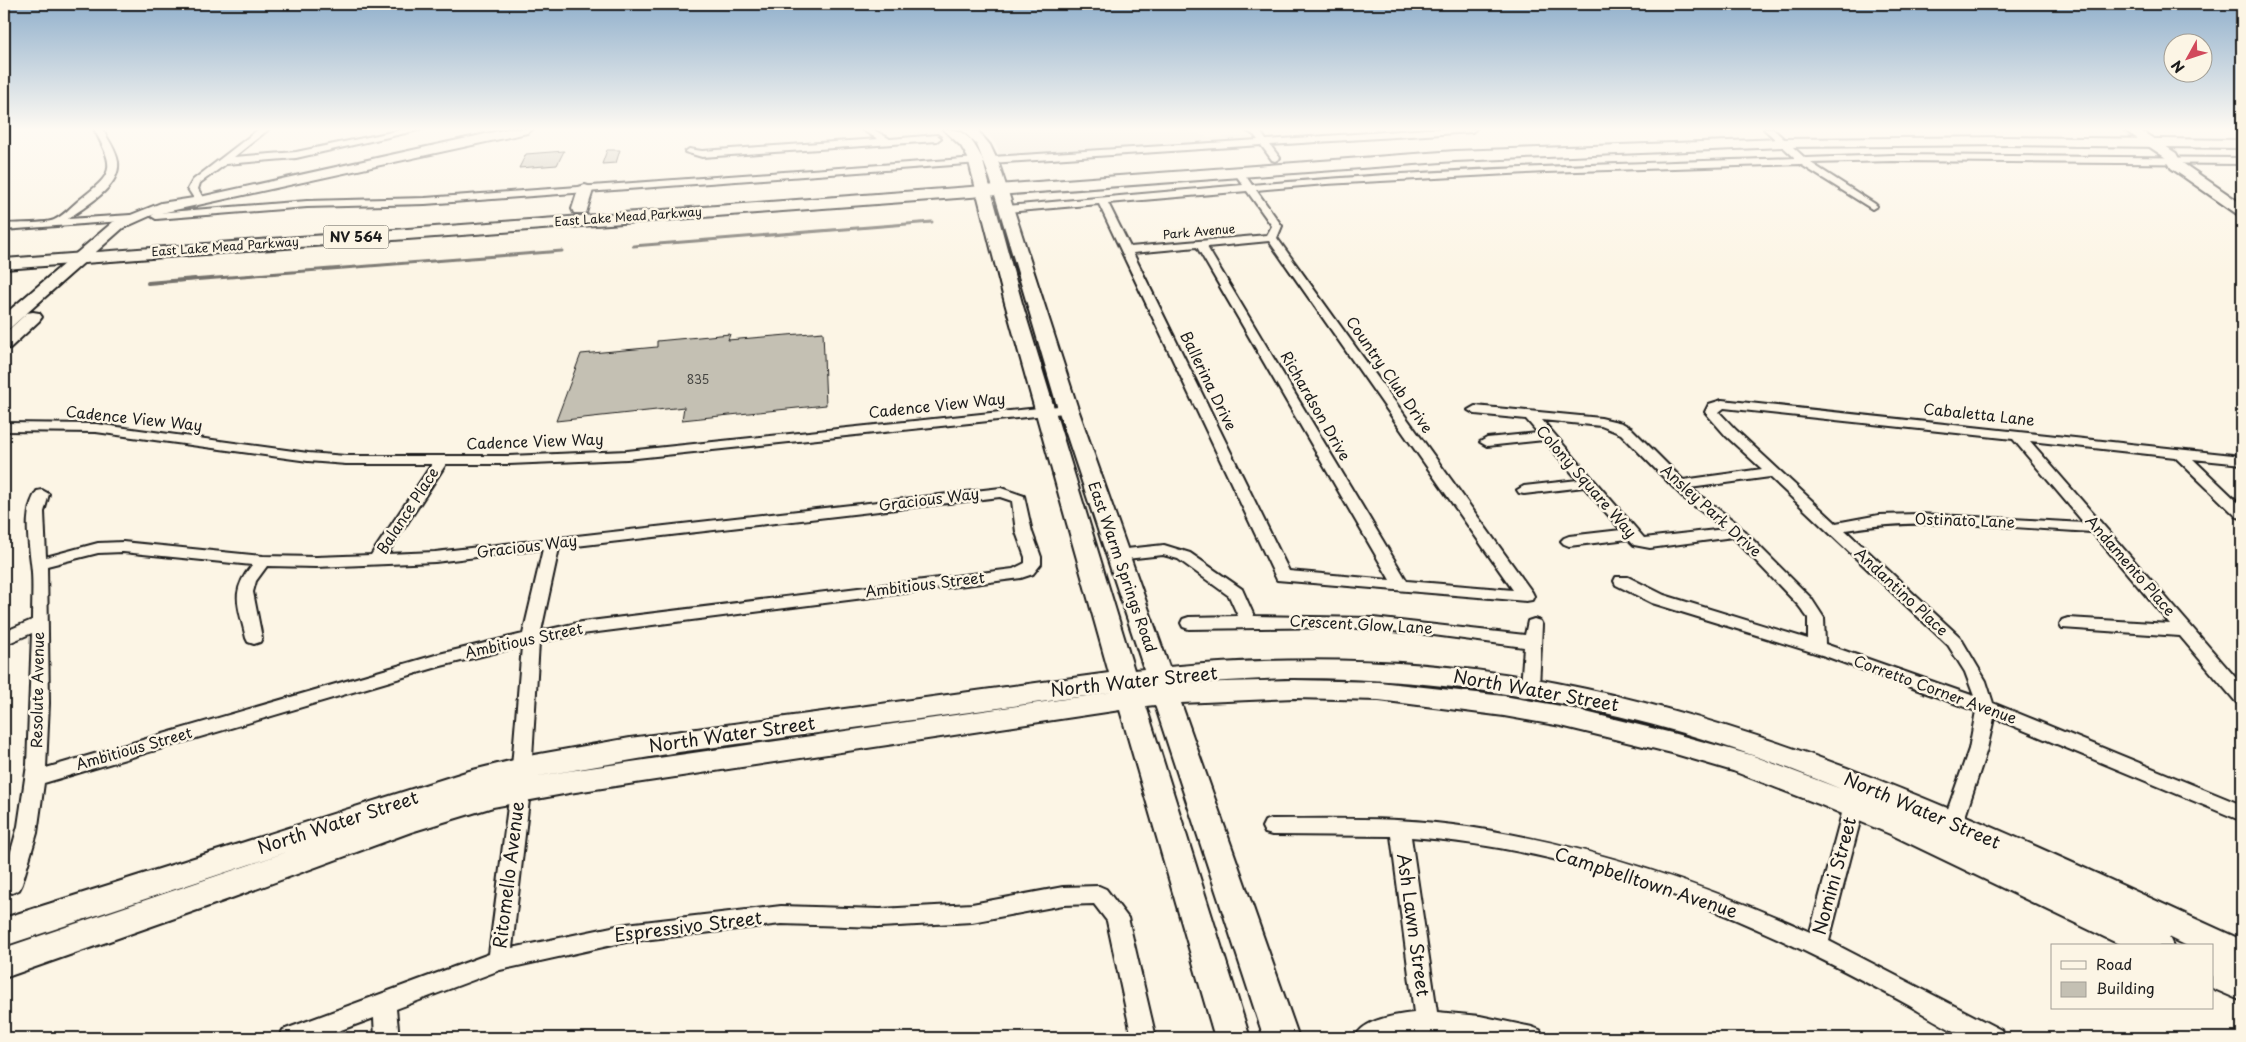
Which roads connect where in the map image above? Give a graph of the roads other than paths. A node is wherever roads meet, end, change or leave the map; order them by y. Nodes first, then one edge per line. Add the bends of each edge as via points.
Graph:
1 (111, 178) edge
2 (202, 178) edge
3 (306, 178) edge
4 (755, 178) edge
5 (988, 178) edge
6 (1060, 178) edge
7 (1112, 178) edge
8 (1243, 178) edge
9 (1391, 178) edge
10 (1826, 178) edge
11 (2194, 178) edge
12 (990, 184) junction
13 (1251, 189) junction
14 (585, 190) junction
15 (735, 197) junction
16 (1102, 200) junction
17 (200, 201) junction
18 (1872, 206) dead end
19 (580, 209) junction
20 (1007, 209) junction
21 (2242, 211) edge
22 (156, 216) junction
23 (132, 218) junction
24 (612, 218) junction
25 (57, 223) junction
26 (4, 227) edge
27 (434, 231) junction
28 (1272, 238) junction
29 (116, 242) junction
30 (1200, 244) junction
31 (98, 250) junction
32 (1127, 250) junction
33 (4, 251) edge
34 (79, 258) junction
35 (4, 264) edge
36 (1037, 310) junction
37 (1016, 312) junction
38 (4, 324) edge
39 (4, 344) edge
40 (1714, 407) joint
41 (1068, 409) junction
42 (1475, 410) dead end
43 (1044, 411) junction
44 (1530, 414) junction
45 (4, 427) edge
46 (1546, 436) junction
47 (2018, 436) junction
48 (1487, 442) dead end
49 (2179, 453) junction
50 (2242, 460) edge
51 (441, 461) junction
52 (1773, 472) junction
53 (1586, 482) junction
54 (1679, 485) junction
55 (1524, 490) dead end
56 (42, 494) dead end
57 (2242, 514) edge
58 (1832, 528) junction
59 (2097, 528) junction
60 (1736, 532) junction
61 (1631, 534) junction
62 (1569, 541) dead end
63 (552, 544) junction
64 (1117, 555) junction
65 (375, 560) junction
66 (262, 561) junction
67 (40, 563) junction
68 (1027, 570) joint
69 (1622, 581) dead end
70 (1402, 586) junction
71 (1249, 622) junction
72 (40, 623) junction
73 (1189, 623) dead end
74 (2068, 624) dead end
75 (4, 629) edge
76 (2186, 631) junction
77 (254, 638) dead end
78 (532, 638) junction
79 (4, 639) edge
80 (1817, 648) junction
81 (1162, 686) junction
82 (1530, 687) junction
83 (1126, 690) junction
84 (2242, 697) edge
85 (1985, 707) junction
86 (35, 778) junction
87 (521, 780) junction
88 (1854, 806) junction
89 (2242, 814) edge
90 (1953, 823) junction
91 (1272, 827) dead end
92 (1400, 828) junction
93 (12, 884) dead end
94 (4, 932) edge
95 (2153, 944) edge
96 (1816, 946) junction
97 (2242, 956) edge
98 (499, 960) junction
99 (4, 963) edge
100 (2214, 973) edge
101 (2242, 986) edge
102 (384, 1004) junction
103 (1427, 1022) junction
104 (291, 1038) edge
105 (387, 1038) edge
106 (1144, 1038) edge
107 (1233, 1038) edge
108 (1282, 1038) edge
109 (1367, 1038) edge
110 (1532, 1038) edge
111 (1993, 1038) edge

1 - 25 street
2 - 17 street via 193,189
3 - 17 main road
4 - 14 street
5 - 12 main road, East Warm Springs Road
6 - 12 main road, East Lake Mead Parkway / NV 564
7 - 12 main road, East Lake Mead Parkway / NV 564
8 - 13 street
9 - 13 street
10 - 18 street
11 - 21 main road
12 - 15 main road, East Lake Mead Parkway / NV 564
12 - 20 main road, East Warm Springs Road
12 - 24 main road, East Lake Mead Parkway / NV 564
12 - 37 main road, East Warm Springs Road
13 - 16 street
13 - 28 street via 1277,226
14 - 19 main road
14 - 22 street via 425,201 307,204
15 - 19 main road, East Lake Mead Parkway / NV 564
15 - 24 main road via 696,206 632,211
16 - 20 street
16 - 32 street, Ballerina Drive
17 - 22 main road
17 - 23 main road via 178,203
19 - 27 main road via 568,214 485,221
19 - 29 main road, East Lake Mead Parkway / NV 564
20 - 36 main road, East Warm Springs Road
22 - 29 main road via 136,226
23 - 25 street
23 - 31 main road via 118,225
24 - 27 main road, East Lake Mead Parkway / NV 564
25 - 26 street
27 - 31 main road, East Lake Mead Parkway / NV 564
28 - 30 street, Park Avenue
28 - 70 street, Country Club Drive via 1526,596
29 - 31 main road, East Lake Mead Parkway / NV 564
30 - 32 street, Park Avenue
30 - 70 street, Richardson Drive
31 - 33 main road, East Lake Mead Parkway / NV 564
31 - 34 main road, East Lake Mead Parkway / NV 564
31 - 39 main road
32 - 70 street, Ballerina Drive via 1283,576
34 - 35 main road, East Lake Mead Parkway / NV 564
34 - 38 main road
36 - 37 main road
36 - 41 main road, East Warm Springs Road
37 - 43 main road, East Warm Springs Road
40 - 47 street, Cabaletta Lane via 1731,404
40 - 52 street, Andantino Place via 1712,412 1718,420
41 - 43 street, Cadence View Way
41 - 64 main road, East Warm Springs Road
42 - 44 street, Ansley Park Drive
43 - 51 street, Cadence View Way via 628,455
43 - 83 main road, East Warm Springs Road
44 - 46 street, Colony Square Way
44 - 54 street, Ansley Park Drive via 1617,426 1626,431
45 - 51 street, Cadence View Way via 123,431 346,460
46 - 48 street
46 - 53 street, Colony Square Way
47 - 49 street, Cabaletta Lane
47 - 59 street, Andamento Place
49 - 50 street, Cabaletta Lane
49 - 57 street
51 - 65 street, Balance Place
52 - 54 street
52 - 58 street, Andantino Place
53 - 55 street
53 - 61 street, Colony Square Way
54 - 60 street, Ansley Park Drive via 1722,517
56 - 67 street, Resolute Avenue via 37,501 36,527
58 - 59 street, Ostinato Lane via 1879,520 1919,518
58 - 85 street, Andantino Place via 1954,641 1975,675
59 - 76 street, Andamento Place
60 - 61 street, Colony Square Way via 1650,543 1639,542
60 - 80 street, Ansley Park Drive via 1813,612 1818,625
61 - 62 street
63 - 65 street, Gracious Way via 472,554
63 - 68 street, Gracious Way via 1001,492 1019,499 1024,532 1033,557 1033,564
63 - 78 street, Ritomello Avenue
64 - 71 street via 1164,550 1184,556 1236,593
64 - 81 main road, East Warm Springs Road
65 - 66 street, Gracious Way
66 - 67 street, Gracious Way via 123,547 98,548
66 - 77 street via 248,580 245,592
67 - 72 street, Resolute Avenue
68 - 78 street, Ambitious Street via 1001,576 582,628
69 - 80 street, Corretto Corner Avenue via 1658,599
71 - 73 street, Crescent Glow Lane
71 - 82 street, Crescent Glow Lane via 1320,621 1533,634
72 - 75 street
72 - 79 street
72 - 86 street, Resolute Avenue via 39,735
74 - 76 street
76 - 84 street, Andamento Place
78 - 86 street, Ambitious Street via 438,660
78 - 87 street, Ritomello Avenue
80 - 85 street, Corretto Corner Avenue
81 - 82 main road, North Water Street via 1245,670 1335,669 1450,675
81 - 83 main road, North Water Street
81 - 88 main road, North Water Street via 1380,691 1504,706 1672,742
81 - 108 main road, East Warm Springs Road
82 - 90 main road, North Water Street via 1617,705 1735,738 1841,776
83 - 87 main road, North Water Street via 569,782
83 - 107 main road, East Warm Springs Road
85 - 89 street, Corretto Corner Avenue
85 - 90 street, Andantino Place via 1983,730
86 - 93 street, Resolute Avenue via 28,826
87 - 94 main road, North Water Street via 483,778 414,798
87 - 98 street, Ritomello Avenue
87 - 99 main road, North Water Street via 462,804
88 - 95 main road, North Water Street
88 - 96 street, Nomini Street
90 - 97 main road, North Water Street
91 - 92 street, Campbelltown Avenue
92 - 96 street, Campbelltown Avenue via 1502,842 1574,857 1701,897
92 - 103 street, Ash Lawn Street
96 - 111 street, Campbelltown Avenue
98 - 102 street, Espressivo Street
98 - 106 street, Espressivo Street via 626,933 773,916 880,918 972,913 1063,896 1099,895 1117,918
100 - 101 main road
102 - 104 street, Espressivo Street
102 - 105 street
103 - 109 street via 1387,1029
103 - 110 street via 1451,1023

